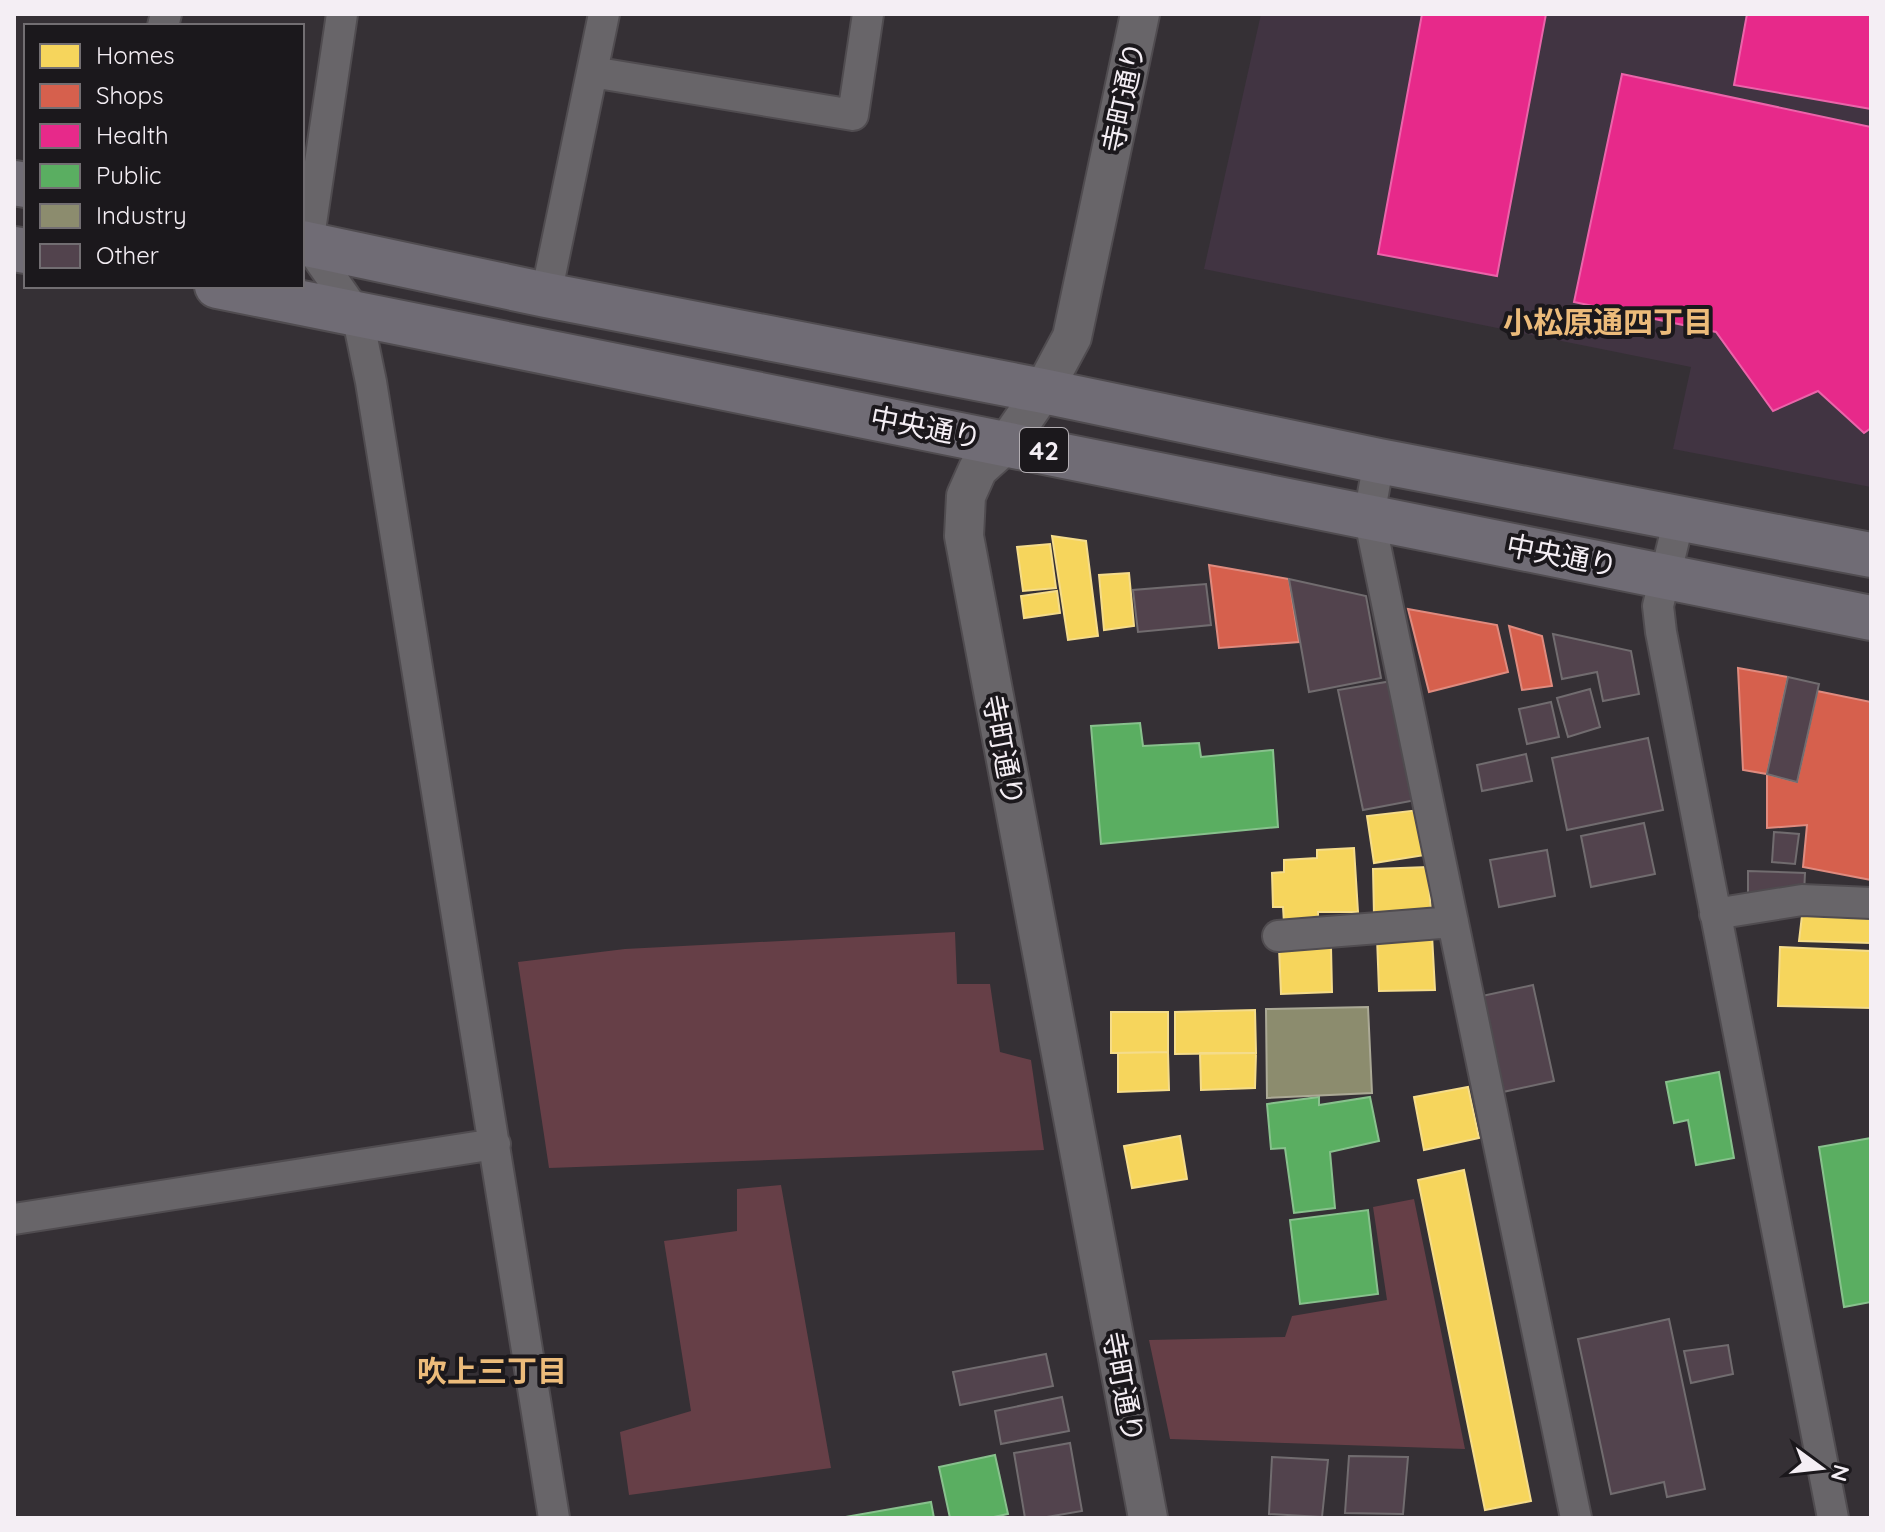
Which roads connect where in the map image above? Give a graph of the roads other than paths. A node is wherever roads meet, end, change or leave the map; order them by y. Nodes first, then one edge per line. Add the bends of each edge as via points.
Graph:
1 (342, 14) edge
2 (604, 14) edge
3 (868, 14) edge
4 (1140, 14) edge
5 (592, 72) junction
6 (305, 244) edge
7 (227, 288) edge
8 (546, 295) junction
9 (357, 314) junction
10 (1043, 391) junction
11 (1007, 443) junction
12 (1379, 461) junction
13 (1369, 516) junction
14 (1679, 519) junction
15 (1871, 555) edge
16 (1666, 576) junction
17 (1871, 618) edge
18 (1871, 903) edge
19 (1715, 914) junction
20 (1453, 922) junction
21 (1278, 936) dead end
22 (495, 1144) junction
23 (14, 1219) edge
24 (554, 1518) edge
25 (1148, 1518) edge
26 (1576, 1518) edge
27 (1833, 1518) edge

1 - 6 street
2 - 5 street
3 - 5 street via 853,115
4 - 10 street, 寺町通り via 1072,337
5 - 8 street
6 - 8 highway, 中央通り / 42
6 - 9 street
7 - 9 highway, 中央通り / 42
8 - 10 highway, 中央通り / 42
9 - 11 highway, 中央通り / 42
9 - 22 street
10 - 11 street, 寺町通り
10 - 12 highway, 中央通り / 42
11 - 13 highway, 中央通り / 42
11 - 25 street, 寺町通り via 978,469 966,496 964,536
12 - 13 street
12 - 14 highway, 中央通り / 42
13 - 16 highway, 中央通り / 42
13 - 20 street
14 - 15 highway, 中央通り / 42
14 - 16 street
16 - 17 highway, 中央通り / 42
16 - 19 street via 1658,606 1661,632
18 - 19 street via 1802,900
19 - 27 street
20 - 21 street
20 - 26 street
22 - 23 street
22 - 24 street

